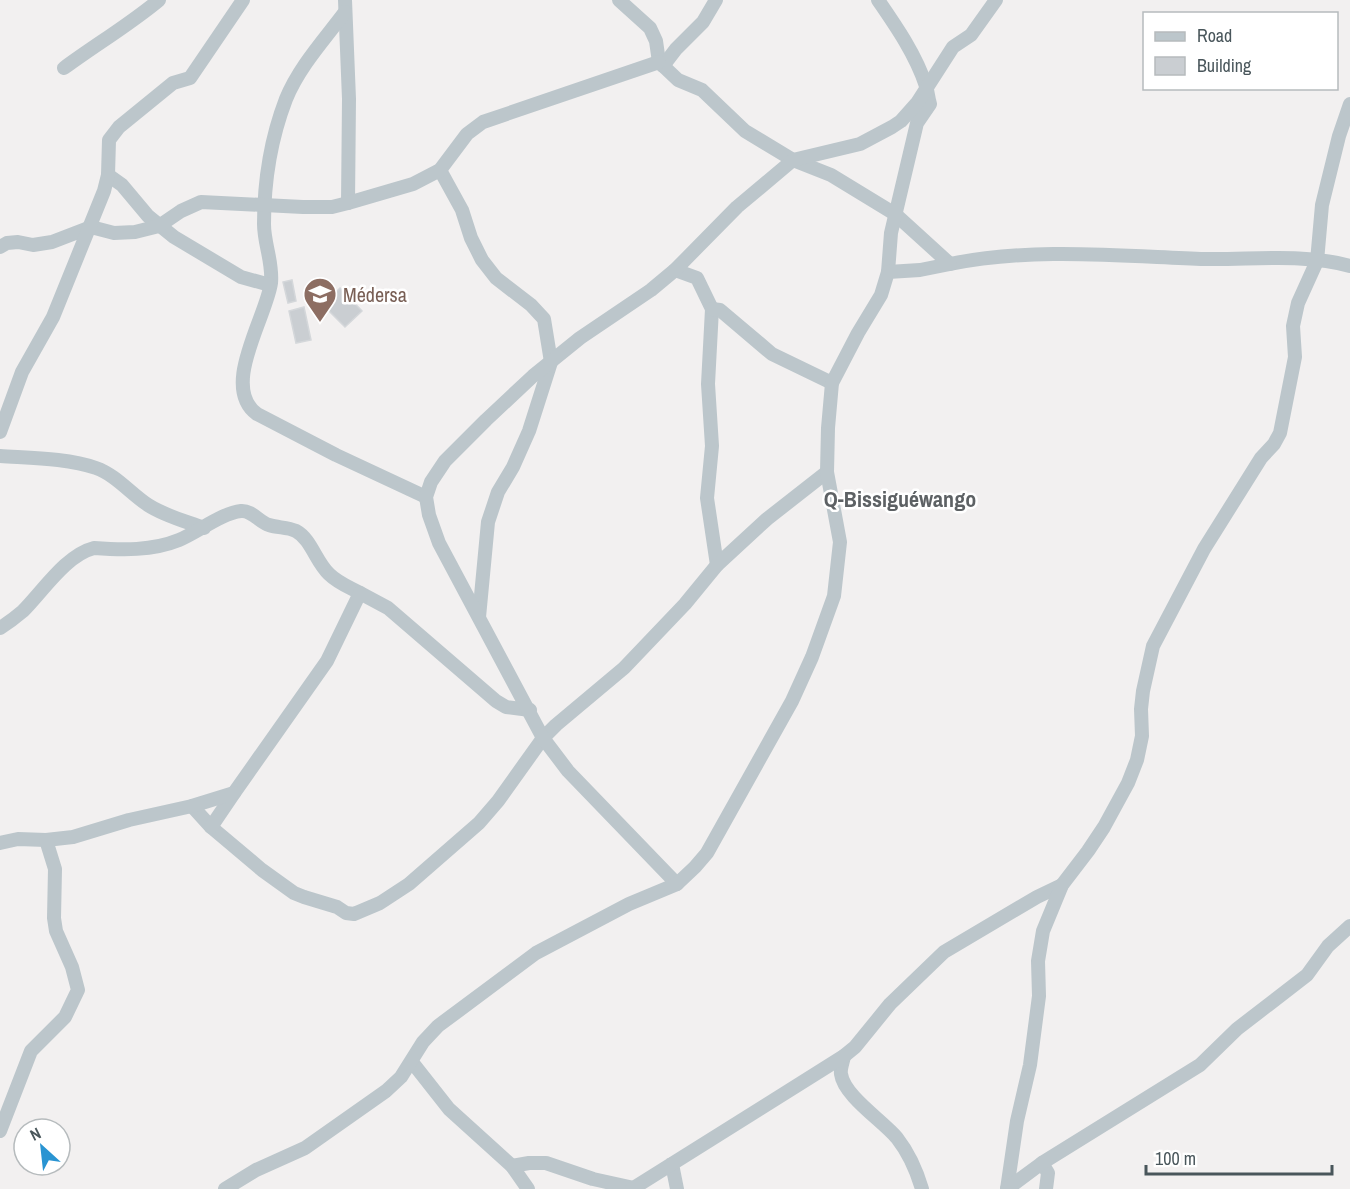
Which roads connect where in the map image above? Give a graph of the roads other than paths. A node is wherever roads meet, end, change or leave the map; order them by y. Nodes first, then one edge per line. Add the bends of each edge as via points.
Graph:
1 (159, 0) edge
2 (243, 0) edge
3 (619, 0) edge
4 (716, 0) edge
5 (878, 0) edge
6 (996, 0) edge
7 (345, 6) edge
8 (661, 64) junction
9 (64, 68) dead end
10 (927, 88) junction
11 (1350, 104) edge
12 (793, 160) junction
13 (440, 170) junction
14 (108, 175) junction
15 (348, 203) junction
16 (265, 207) junction
17 (895, 214) junction
18 (159, 226) junction
19 (91, 227) junction
20 (0, 247) edge
21 (1317, 261) junction
22 (950, 264) junction
23 (1350, 266) edge
24 (675, 270) junction
25 (888, 272) junction
26 (270, 285) junction
27 (712, 309) junction
28 (551, 362) junction
29 (832, 383) junction
30 (0, 432) edge
31 (0, 456) edge
32 (827, 472) junction
33 (426, 497) junction
34 (204, 528) junction
35 (717, 565) junction
36 (360, 593) junction
37 (479, 617) junction
38 (0, 628) edge
39 (530, 710) junction
40 (543, 738) junction
41 (234, 793) junction
42 (192, 806) junction
43 (211, 827) junction
44 (46, 840) junction
45 (0, 843) edge
46 (677, 884) junction
47 (1062, 885) junction
48 (1350, 926) edge
49 (844, 1056) junction
50 (412, 1062) junction
51 (0, 1131) edge
52 (1042, 1163) junction
53 (672, 1164) junction
54 (512, 1166) junction
55 (633, 1188) edge
56 (225, 1189) edge
57 (528, 1189) edge
58 (677, 1189) edge
59 (922, 1189) edge
60 (1007, 1189) edge
61 (1046, 1189) edge

1 - 9 street
2 - 14 street via 190,78 173,83 119,127 109,140
3 - 8 street via 650,28
4 - 8 street via 703,22
5 - 10 street
6 - 10 street via 971,35 953,47
7 - 15 street
7 - 16 street via 295,80 286,100 270,160
8 - 12 street via 678,80 702,90 745,131
8 - 13 street via 483,122 467,134
10 - 12 street via 911,112 892,127 860,144
10 - 17 street via 930,106 917,123
11 - 21 street via 1322,205
12 - 17 street via 831,175
12 - 24 street via 737,207
13 - 15 street via 413,184
13 - 28 street via 483,260 496,278 544,319
14 - 18 street
14 - 19 street
15 - 16 street via 332,207
16 - 18 street via 201,202
16 - 26 street via 264,226 272,268
17 - 22 street
17 - 25 street
18 - 19 street via 114,233
18 - 26 street via 241,278
19 - 20 street via 52,242 7,243
19 - 30 street via 53,317 22,372
21 - 22 street via 1099,254 1023,256
21 - 23 street
21 - 47 street via 1298,303 1293,326 1296,357 1280,434 1204,549 1153,646 1143,691 1137,760 1104,827
22 - 25 street
24 - 27 street via 697,278
24 - 28 street
25 - 29 street via 881,295
26 - 33 street via 242,382 248,408
27 - 29 street via 720,310 778,358
27 - 35 street via 708,384 712,446 707,498
28 - 33 street via 446,462 431,482
28 - 37 street via 530,431 498,492 488,522
29 - 32 street
31 - 34 street via 98,468 149,506
32 - 35 street
32 - 46 street via 840,542 838,569 834,596 813,657 720,832 696,867
33 - 37 street via 440,543
34 - 36 street via 229,514 246,511 268,525 289,528 305,538 329,574
34 - 38 street via 165,545 86,550
35 - 40 street via 624,668
36 - 39 street via 388,608 506,707
36 - 41 street via 327,661
37 - 39 street
39 - 40 street
40 - 43 street via 479,823 398,892 354,914 294,892
40 - 46 street via 568,771
41 - 42 street
41 - 43 street
42 - 43 street
42 - 44 street via 73,837
44 - 45 street
44 - 51 street via 55,869 56,930 78,990 65,1017 31,1051
46 - 50 street via 629,904 536,953 438,1026
47 - 49 street via 944,952
47 - 60 street via 1042,931 1030,1065
48 - 52 street via 1328,946 1307,975 1237,1029 1200,1065
49 - 53 street
49 - 59 street via 840,1072 843,1082 896,1137
50 - 54 street via 449,1108
50 - 56 street via 386,1091 319,1139
52 - 60 street
52 - 61 street via 1048,1173
53 - 55 street
53 - 58 street
54 - 55 street via 546,1163
54 - 57 street

